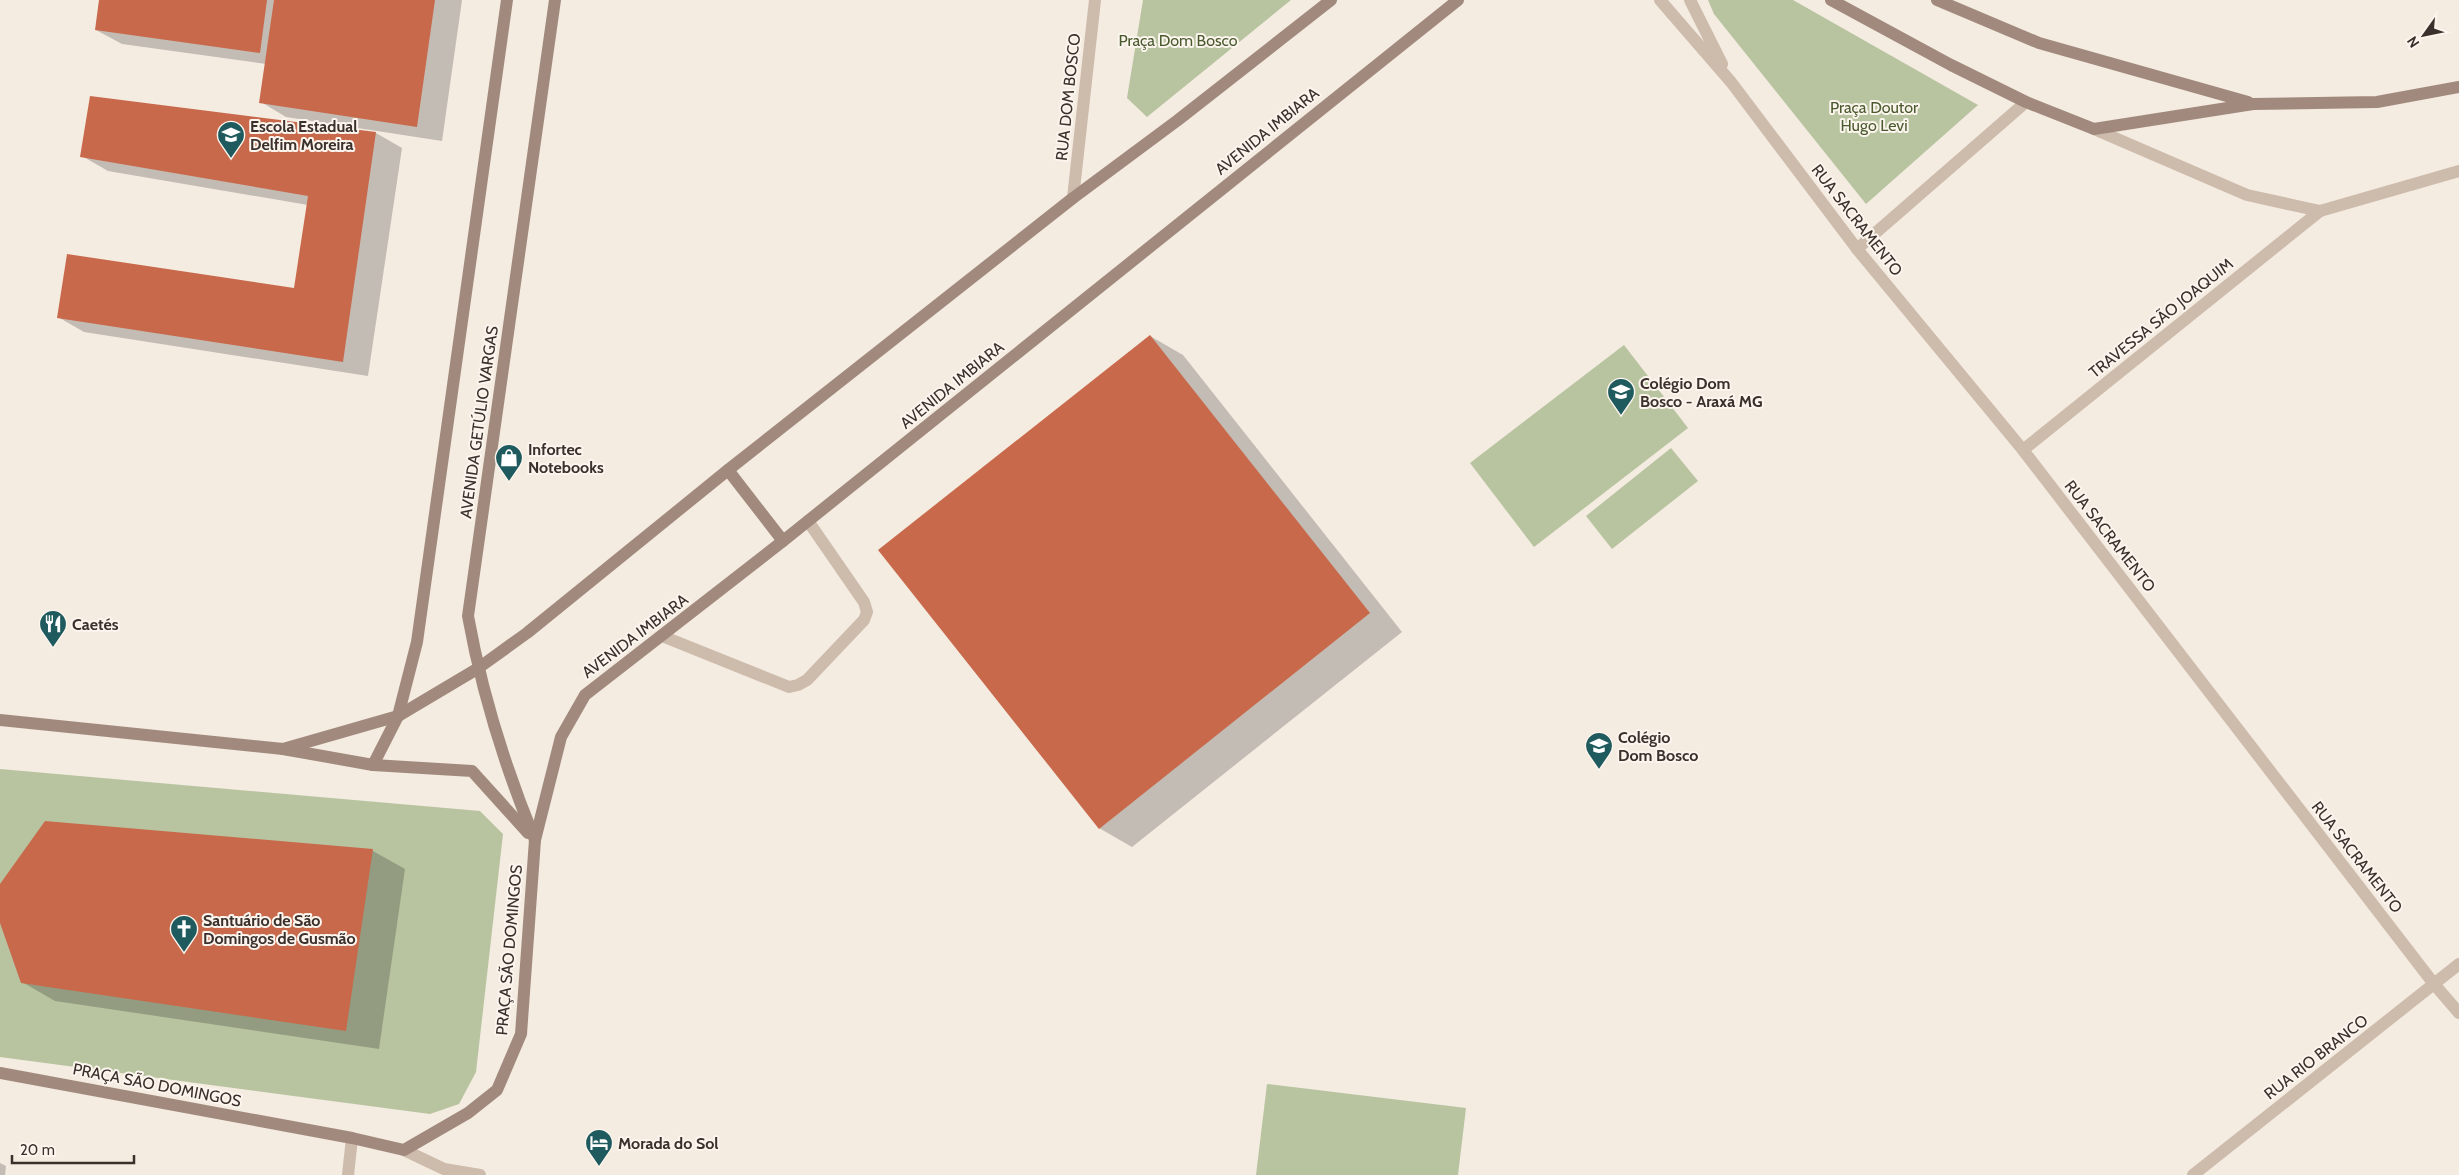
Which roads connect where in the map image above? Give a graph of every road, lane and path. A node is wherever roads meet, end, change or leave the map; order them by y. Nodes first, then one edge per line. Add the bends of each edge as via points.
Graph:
1 (507, 0) edge
2 (555, 0) edge
3 (1095, 0) edge
4 (1331, 0) edge
5 (1458, 0) edge
6 (1660, 0) edge
7 (1690, 0) edge
8 (1831, 0) edge
9 (1938, 0) edge
10 (1849, 5) edge
11 (1731, 82) junction
12 (2459, 87) edge
13 (2026, 102) junction
14 (2253, 104) junction
15 (2094, 129) junction
16 (2459, 171) edge
17 (1072, 198) junction
18 (2320, 211) junction
19 (1858, 249) junction
20 (2023, 450) junction
21 (728, 470) junction
22 (808, 521) junction
23 (783, 541) junction
24 (662, 636) junction
25 (477, 669) junction
26 (398, 716) junction
27 (0, 720) edge
28 (283, 749) junction
29 (373, 765) junction
30 (535, 840) junction
31 (2459, 964) edge
32 (2434, 984) junction
33 (2459, 1013) edge
34 (0, 1073) edge
35 (352, 1138) junction
36 (404, 1150) junction
37 (348, 1175) edge
38 (480, 1175) edge
39 (2193, 1175) edge

1 - 26 main road, AVENIDA GETÚLIO VARGAS via 417,642
2 - 25 main road, AVENIDA GETÚLIO VARGAS via 468,616
3 - 17 street, RUA DOM BOSCO
4 - 17 main road
5 - 22 main road, AVENIDA IMBIARA
6 - 11 street
7 - 11 street
8 - 10 main road
9 - 14 main road via 2039,43
10 - 13 main road
11 - 19 street, RUA SACRAMENTO
12 - 14 main road via 2377,102
13 - 15 main road
13 - 19 street
14 - 15 main road
15 - 18 street via 2247,195
16 - 18 street
17 - 21 main road
18 - 20 street, TRAVESSA SÃO JOAQUIM
19 - 20 street, RUA SACRAMENTO
20 - 32 street, RUA SACRAMENTO
21 - 23 main road
21 - 25 main road via 528,633
22 - 23 main road, AVENIDA IMBIARA
22 - 24 street via 864,602 867,612 864,620 807,680 788,687
23 - 24 main road, AVENIDA IMBIARA
24 - 30 main road, AVENIDA IMBIARA via 585,694 561,737
25 - 26 main road
25 - 30 main road, AVENIDA GETÚLIO VARGAS via 507,771
26 - 28 main road
26 - 29 main road, AVENIDA GETÚLIO VARGAS
27 - 28 main road
28 - 29 main road
29 - 30 main road via 472,770
30 - 36 main road, PRAÇA SÃO DOMINGOS via 518,1042 497,1090 468,1113
31 - 32 street, RUA RIO BRANCO
32 - 33 street, RUA SACRAMENTO
32 - 39 street, RUA RIO BRANCO
34 - 35 main road, PRAÇA SÃO DOMINGOS
35 - 36 main road, PRAÇA SÃO DOMINGOS
35 - 37 street
36 - 38 street via 444,1169

